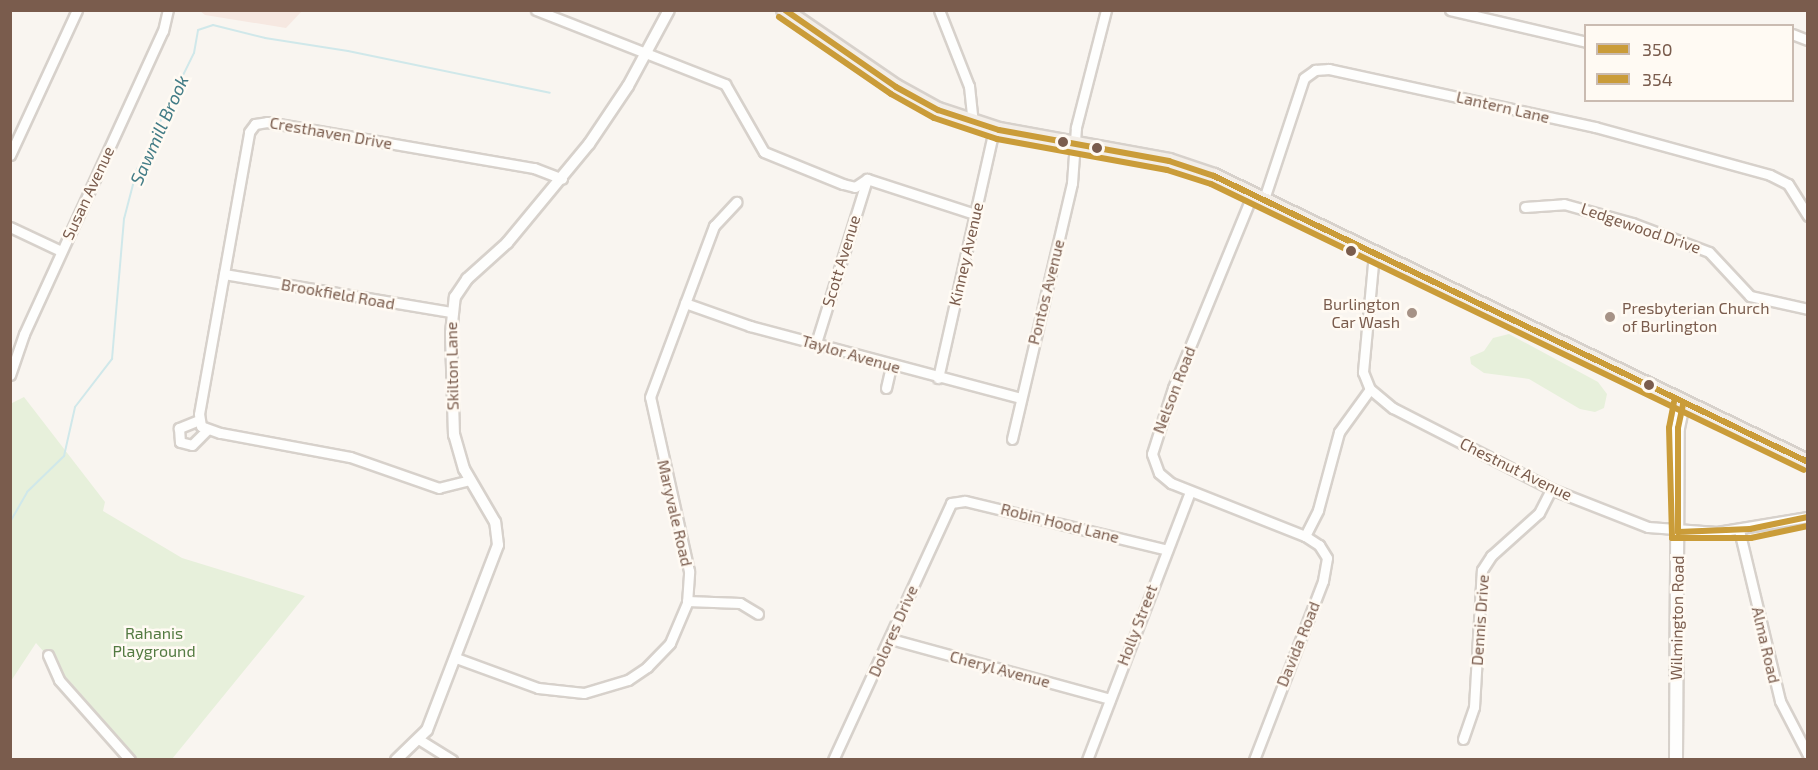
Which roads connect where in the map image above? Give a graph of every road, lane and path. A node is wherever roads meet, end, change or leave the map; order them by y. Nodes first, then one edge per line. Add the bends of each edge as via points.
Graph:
1 (77, 10) edge
2 (536, 10) edge
3 (669, 10) edge
4 (784, 10) edge
5 (939, 10) edge
6 (1106, 10) edge
7 (1450, 10) edge
8 (168, 12) edge
9 (654, 39) junction
10 (1584, 42) edge
11 (646, 54) junction
12 (665, 61) junction
13 (973, 123) junction
14 (994, 129) junction
15 (1076, 144) junction
16 (10, 155) edge
17 (562, 179) junction
18 (867, 179) junction
19 (1258, 196) junction
20 (736, 202) dead end
21 (1525, 207) dead end
22 (975, 214) junction
23 (1808, 216) edge
24 (10, 226) edge
25 (61, 251) junction
26 (1374, 253) junction
27 (224, 274) junction
28 (685, 303) junction
29 (1808, 309) edge
30 (451, 312) junction
31 (816, 343) junction
32 (891, 366) junction
33 (10, 375) edge
34 (938, 378) junction
35 (886, 388) dead end
36 (1370, 389) junction
37 (1020, 398) junction
38 (1683, 404) junction
39 (199, 420) junction
40 (207, 430) junction
41 (1012, 439) dead end
42 (1808, 462) edge
43 (470, 480) junction
44 (1551, 489) junction
45 (1190, 492) junction
46 (952, 502) joint
47 (1808, 517) edge
48 (1739, 530) junction
49 (1678, 532) junction
50 (1305, 536) junction
51 (1167, 550) junction
52 (687, 601) junction
53 (758, 614) dead end
54 (891, 639) junction
55 (48, 655) dead end
56 (456, 658) junction
57 (1110, 699) junction
58 (1463, 739) dead end
59 (420, 740) junction
60 (1808, 756) edge
61 (130, 759) edge
62 (396, 759) edge
63 (452, 759) edge
64 (833, 759) edge
65 (1087, 759) edge
66 (1254, 759) edge
67 (1676, 759) edge

1 - 16 street
2 - 11 street
3 - 9 street, Skilton Lane
4 - 13 main road via 907,94
5 - 13 street via 969,86
6 - 15 street, Pontos Avenue via 1076,127
7 - 10 street
8 - 25 street, Susan Avenue
9 - 11 street, Skilton Lane
9 - 12 street
11 - 12 street
11 - 17 street, Skilton Lane via 613,110
12 - 18 street via 725,84 764,152 843,184 855,187
13 - 14 main road
14 - 15 main road
14 - 22 street, Kinney Avenue
15 - 19 main road via 1179,164
15 - 37 street, Pontos Avenue via 1072,183
17 - 27 street, Cresthaven Drive via 534,168 261,122 249,132
17 - 30 street, Skilton Lane via 507,243 462,284
18 - 22 street
18 - 31 street, Scott Avenue
19 - 23 street, Lantern Lane via 1304,78 1311,72 1329,69 1595,128 1770,175 1788,184
19 - 26 main road
19 - 45 street, Nelson Road via 1154,444 1153,459 1159,472
20 - 28 street, Maryvale Road via 715,225
21 - 29 street, Ledgewood Drive via 1551,203 1585,208 1701,248 1718,258 1750,296
22 - 34 street, Kinney Avenue
24 - 25 street
25 - 33 street, Susan Avenue
26 - 36 street via 1362,362
26 - 38 main road
27 - 30 street, Brookfield Road
27 - 39 street, Cresthaven Drive
28 - 31 street, Taylor Avenue
28 - 52 street, Maryvale Road via 649,402 687,560
30 - 43 street, Skilton Lane via 453,427
31 - 32 street, Taylor Avenue
32 - 34 street, Taylor Avenue
32 - 35 street
34 - 37 street, Taylor Avenue
36 - 44 street, Chestnut Avenue via 1393,408
36 - 50 street via 1336,438 1318,510
37 - 41 street, Pontos Avenue
38 - 42 main road
38 - 49 main road, Wilmington Road via 1678,428
39 - 40 street
39 - 40 street via 179,428 180,442 192,446
40 - 43 street via 350,457 439,488
43 - 56 street, Skilton Lane via 495,522 498,545
44 - 49 street, Chestnut Avenue via 1648,527
44 - 58 street, Dennis Drive via 1539,513 1491,556 1482,570 1474,707
45 - 50 street, Nelson Road
45 - 51 street, Holly Street
46 - 51 street, Robin Hood Lane via 965,501
46 - 54 street, Dolores Drive
47 - 48 street, Chestnut Avenue
48 - 49 street, Chestnut Avenue
48 - 60 street, Alma Road via 1780,701
49 - 67 main road, Wilmington Road
50 - 66 street, Davida Road via 1322,548 1328,565
51 - 57 street, Holly Street
52 - 53 street via 740,603
52 - 56 street, Maryvale Road via 680,624 663,652 638,674 606,688 584,693 549,691
54 - 57 street, Cheryl Avenue
54 - 64 street, Dolores Drive
55 - 61 street via 59,680
56 - 59 street, Skilton Lane
57 - 65 street, Holly Street
59 - 62 street, Skilton Lane
59 - 63 street

